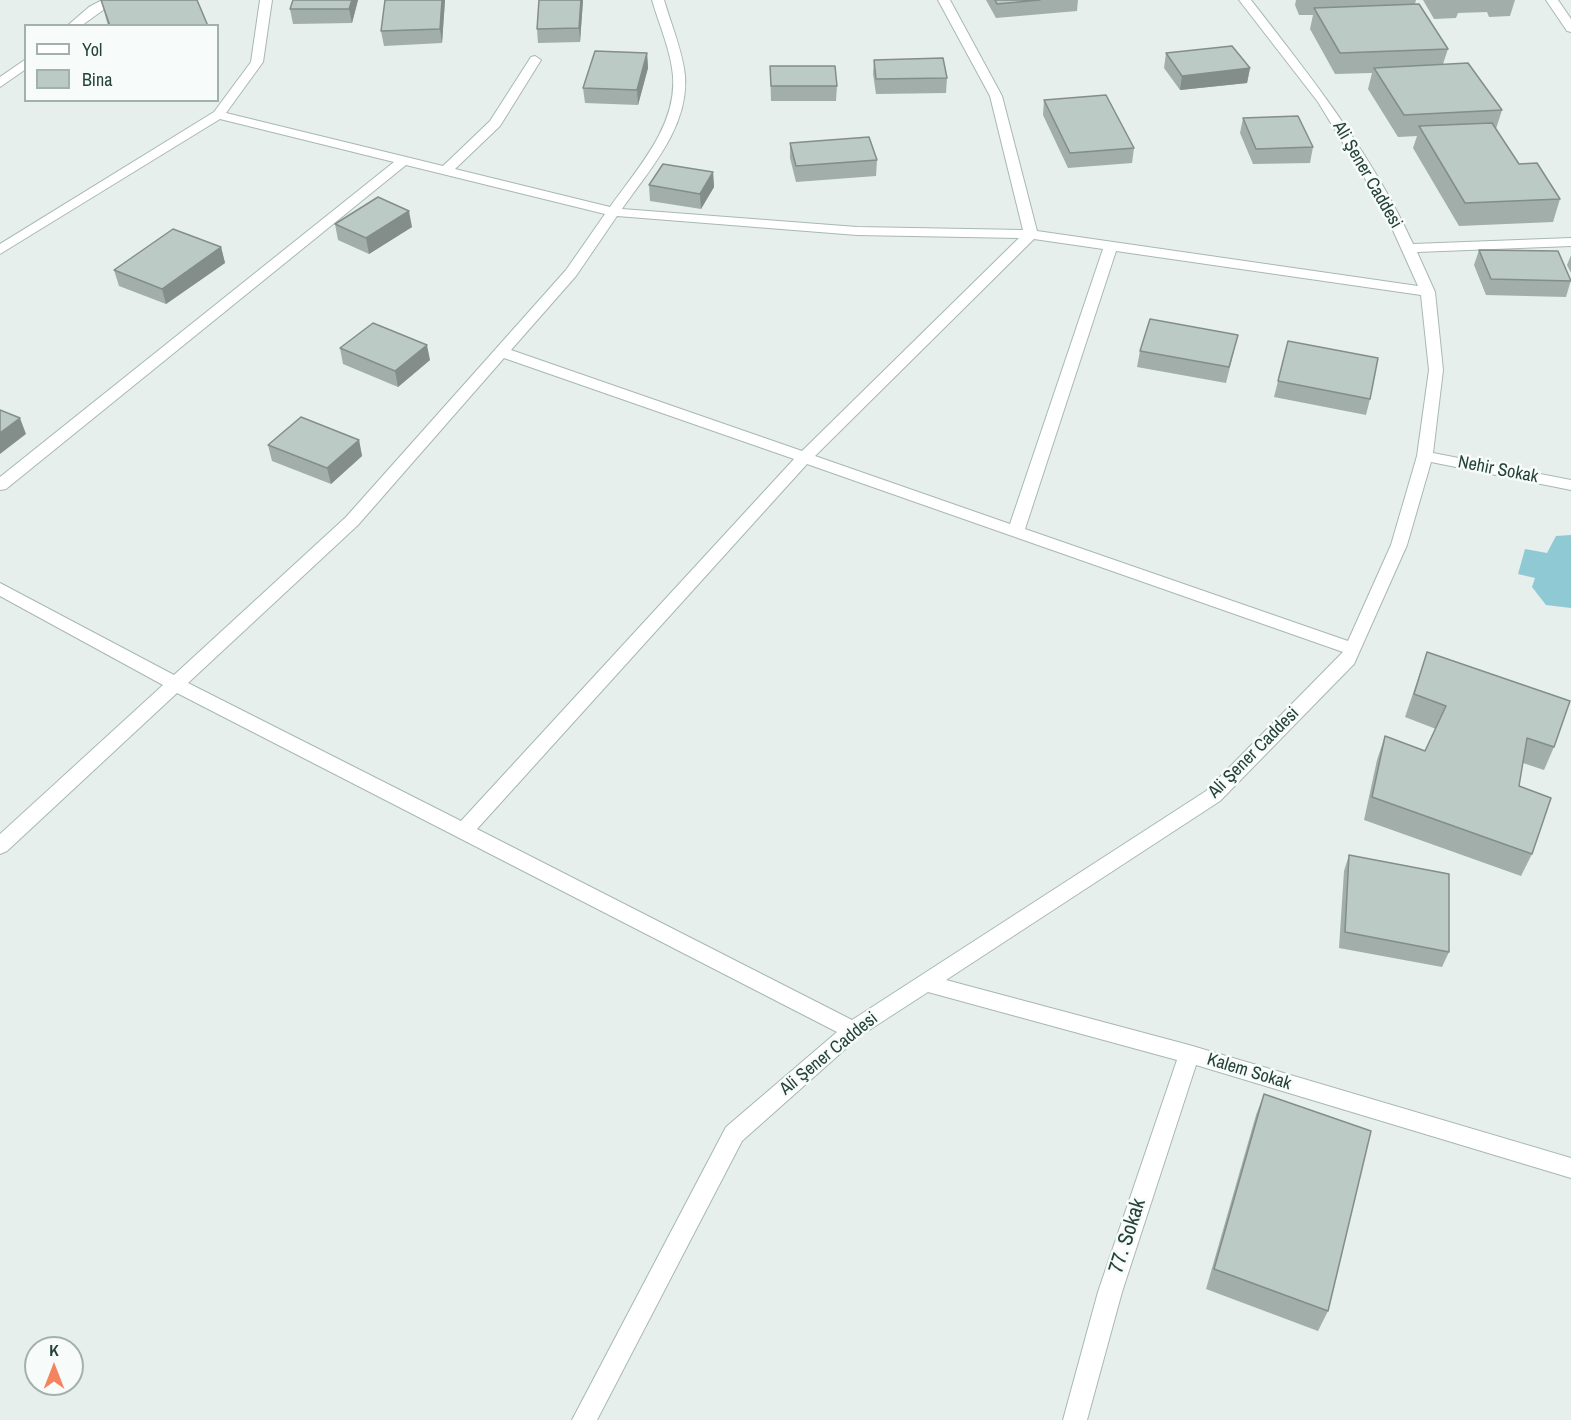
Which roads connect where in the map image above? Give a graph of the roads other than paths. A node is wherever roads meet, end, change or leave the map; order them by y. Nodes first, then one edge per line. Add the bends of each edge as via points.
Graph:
1 (78, 0) edge
2 (266, 0) edge
3 (658, 0) edge
4 (944, 0) edge
5 (1245, 0) edge
6 (1552, 0) edge
7 (107, 2) edge
8 (76, 24) edge
9 (1571, 28) edge
10 (535, 60) dead end
11 (24, 65) edge
12 (0, 83) edge
13 (218, 115) junction
14 (403, 161) junction
15 (446, 171) junction
16 (614, 212) junction
17 (1031, 234) junction
18 (1571, 242) edge
19 (1111, 245) junction
20 (1408, 248) junction
21 (0, 250) edge
22 (1428, 292) junction
23 (502, 352) junction
24 (1425, 456) junction
25 (804, 458) junction
26 (0, 485) edge
27 (1571, 485) edge
28 (1016, 531) junction
29 (0, 589) edge
30 (1352, 649) junction
31 (176, 684) junction
32 (464, 831) junction
33 (0, 846) edge
34 (925, 983) junction
35 (853, 1029) junction
36 (1189, 1054) junction
37 (1571, 1168) edge
38 (584, 1420) edge
39 (1075, 1420) edge

1 - 7 street
2 - 13 street via 257,62
3 - 16 street via 678,75 678,102 662,142
4 - 17 street via 996,96
5 - 20 street, Ali Şener Caddesi via 1323,101 1390,208
6 - 9 street
7 - 8 street
10 - 15 street via 495,123
11 - 12 street
13 - 14 street
13 - 21 street
14 - 15 street
14 - 26 street
15 - 16 street
16 - 17 street via 857,231
16 - 23 street via 571,273
17 - 19 street
17 - 25 street
18 - 20 street
19 - 22 street
19 - 28 street
20 - 22 street, Ali Şener Caddesi
22 - 24 street, Ali Şener Caddesi via 1436,369
23 - 25 street
23 - 31 street via 352,521
24 - 27 street, Nehir Sokak
24 - 30 street, Ali Şener Caddesi via 1399,545
25 - 28 street
25 - 32 street
28 - 30 street
29 - 31 street
30 - 34 street, Ali Şener Caddesi via 1348,660 1213,796
31 - 32 street
31 - 33 street
32 - 35 street
34 - 35 street, Ali Şener Caddesi
34 - 36 street, Kalem Sokak
35 - 38 street, Ali Şener Caddesi via 734,1134
36 - 37 street, Kalem Sokak
36 - 39 street, 77. Sokak via 1110,1292

